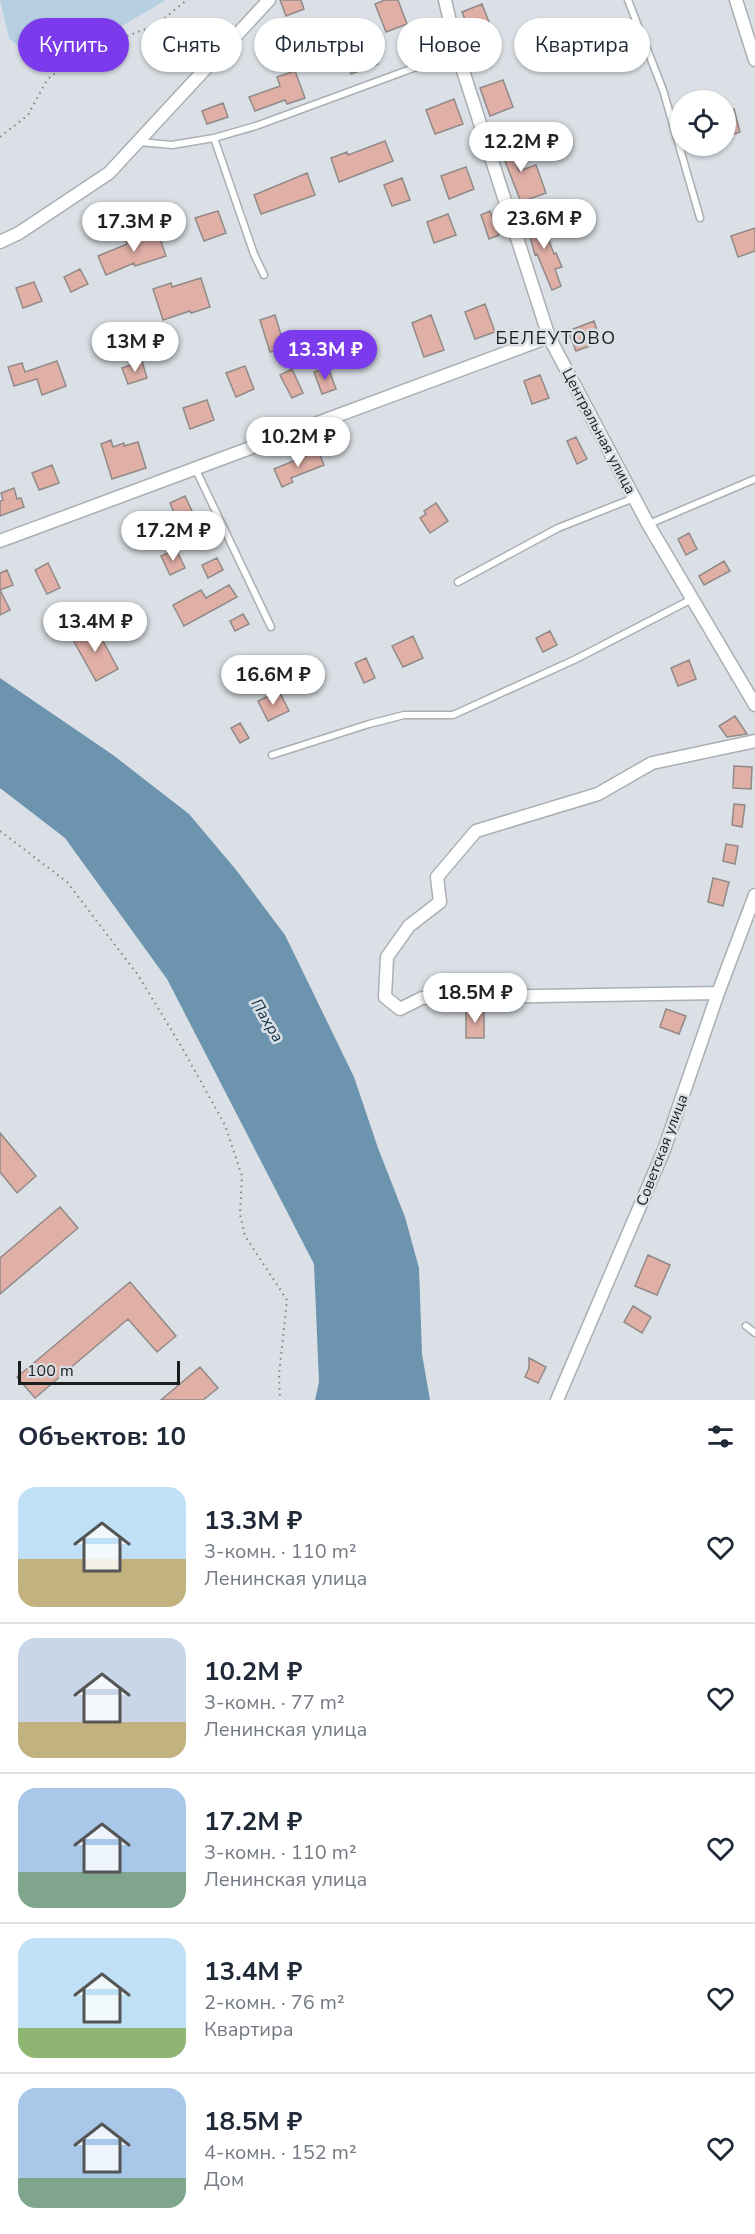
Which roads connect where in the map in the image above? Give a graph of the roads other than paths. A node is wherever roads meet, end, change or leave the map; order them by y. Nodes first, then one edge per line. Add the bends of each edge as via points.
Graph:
1 (269, 0) edge
2 (445, 0) edge
3 (628, 0) edge
4 (736, 0) edge
5 (449, 18) edge
6 (755, 60) edge
7 (403, 72) edge
8 (463, 72) edge
9 (214, 138) junction
10 (138, 142) junction
11 (700, 218) dead end
12 (0, 242) edge
13 (264, 275) dead end
14 (549, 337) junction
15 (195, 468) junction
16 (755, 479) edge
17 (634, 498) junction
18 (648, 524) junction
19 (0, 541) edge
20 (458, 582) dead end
21 (692, 599) junction
22 (271, 627) dead end
23 (755, 705) edge
24 (755, 741) edge
25 (272, 755) dead end
26 (755, 895) edge
27 (718, 993) junction
28 (746, 1326) dead end
29 (755, 1333) edge
30 (557, 1400) edge

1 - 10 street
2 - 5 street, Центральная улица
3 - 11 lane via 663,90
4 - 6 street
7 - 9 lane
8 - 14 street, Центральная улица
9 - 10 lane via 172,145
9 - 13 lane
10 - 12 street via 109,173
14 - 15 street
14 - 17 street, Центральная улица
15 - 19 street
15 - 22 lane
16 - 18 lane
17 - 18 street, Центральная улица
17 - 20 lane via 558,528
18 - 21 street, Центральная улица
21 - 23 street, Центральная улица
21 - 25 lane via 453,715 404,715
24 - 27 street via 652,763 598,794 476,831 437,877 441,902 409,926 387,957 385,997 400,1010 422,999
26 - 27 street, Советская улица
27 - 30 street, Советская улица via 664,1150
28 - 29 lane

